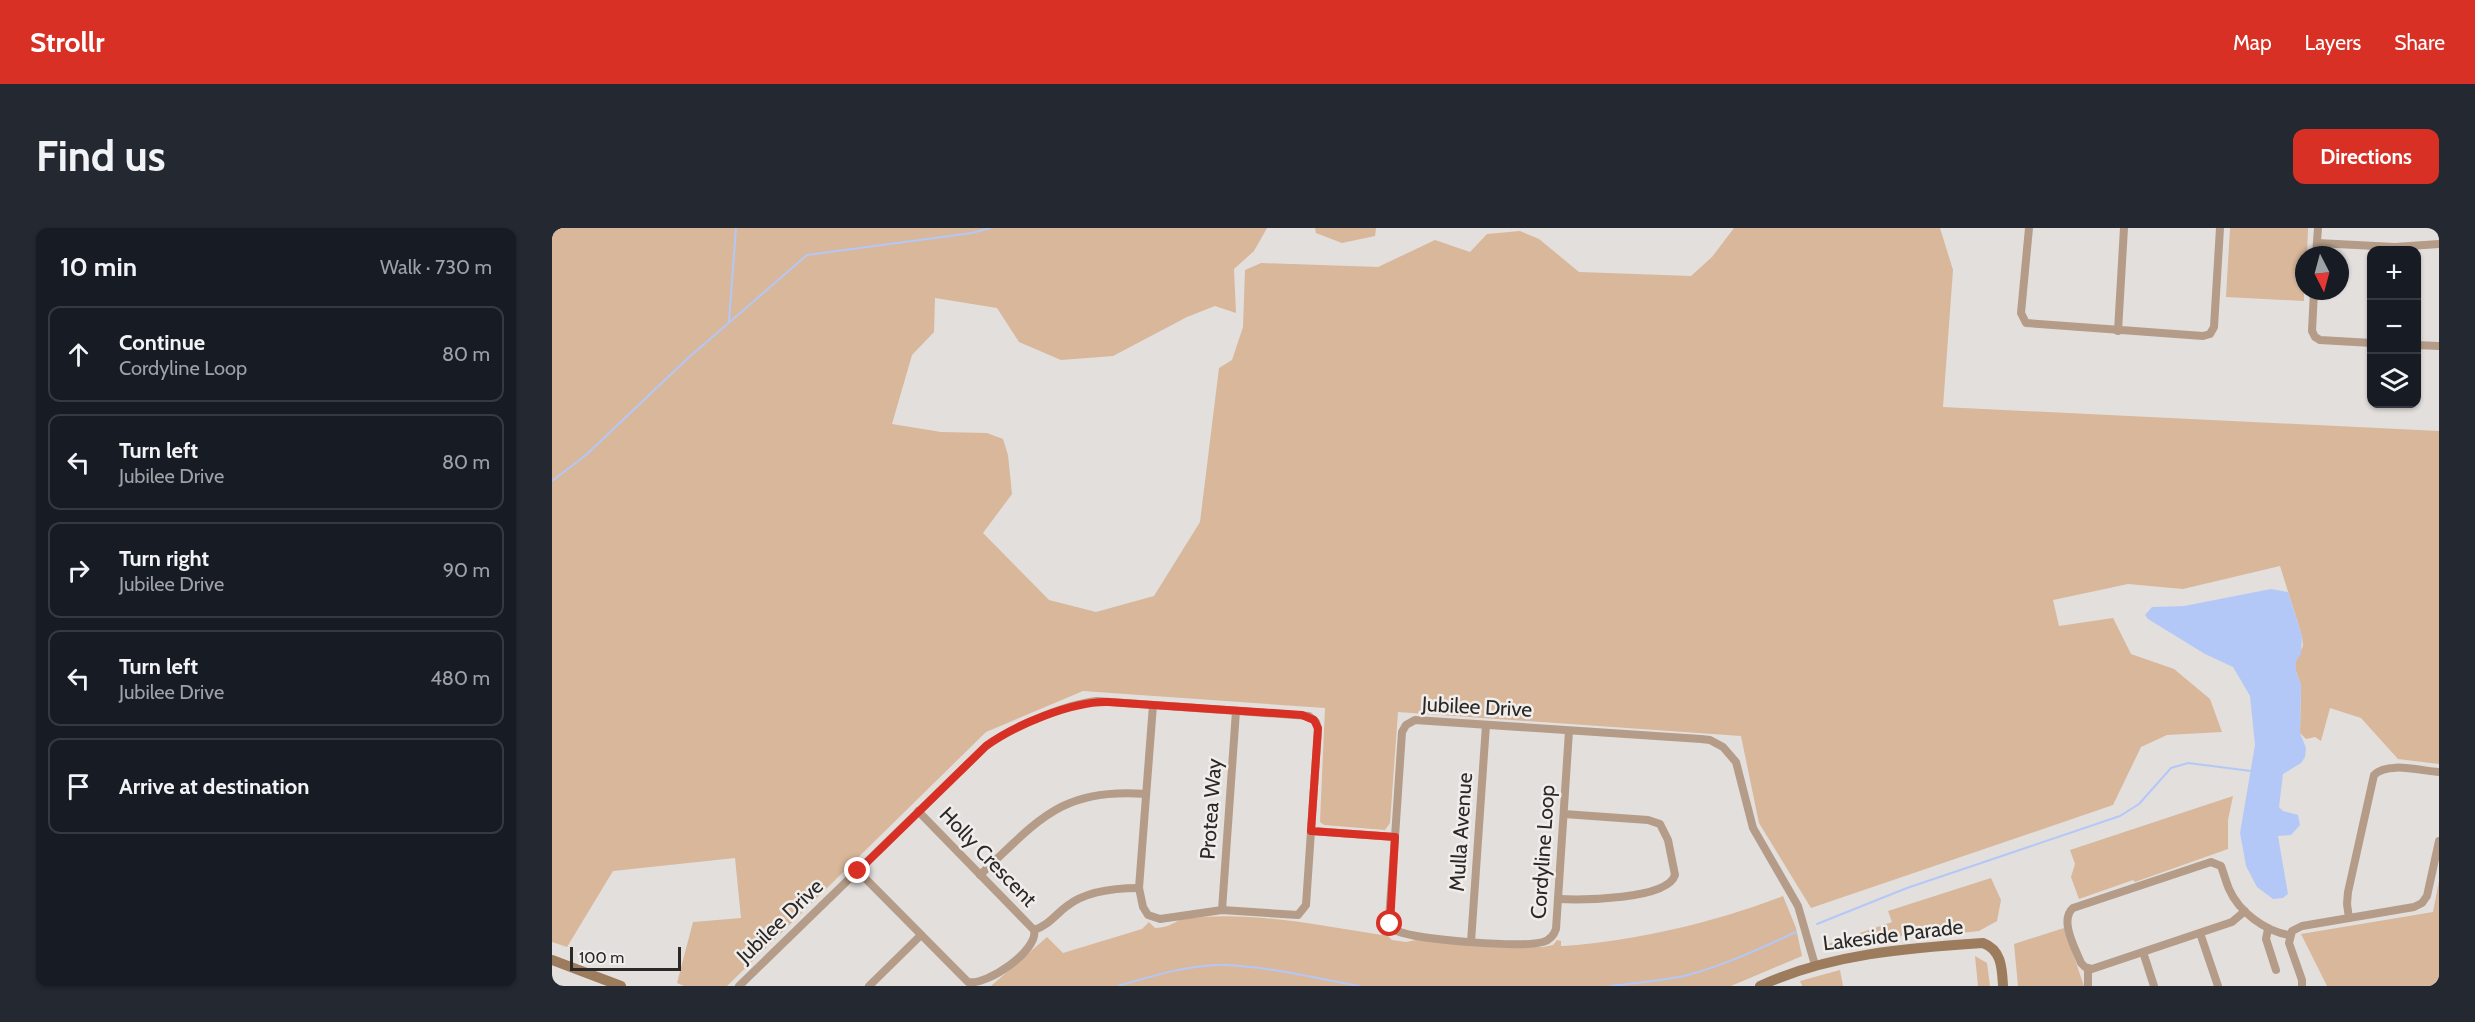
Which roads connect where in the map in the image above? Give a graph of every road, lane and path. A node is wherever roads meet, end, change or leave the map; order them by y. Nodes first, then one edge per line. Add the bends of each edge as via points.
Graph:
1 (2029, 228) edge
2 (2124, 228) edge
3 (2220, 228) edge
4 (2318, 228) edge
5 (2317, 243) junction
6 (2439, 244) edge
7 (2317, 246) edge
8 (2314, 300) edge
9 (2118, 331) junction
10 (2367, 343) edge
11 (2421, 345) edge
12 (2439, 346) edge
13 (1153, 705) junction
14 (1236, 711) junction
15 (1486, 724) junction
16 (1569, 731) junction
17 (2439, 772) edge
18 (1146, 794) junction
19 (918, 811) junction
20 (1564, 814) junction
21 (1311, 831) junction
22 (1395, 837) junction
23 (2439, 841) edge
24 (858, 871) junction
25 (980, 875) junction
26 (1139, 888) junction
27 (1558, 898) junction
28 (1222, 910) junction
29 (2245, 911) junction
30 (2349, 918) junction
31 (2268, 929) junction
32 (1034, 930) junction
33 (2200, 933) junction
34 (921, 935) junction
35 (2289, 935) junction
36 (1471, 942) junction
37 (2143, 952) junction
38 (552, 960) edge
39 (1815, 964) junction
40 (2088, 968) junction
41 (2276, 970) dead end
42 (621, 986) edge
43 (739, 986) edge
44 (869, 986) edge
45 (1760, 986) edge
46 (2003, 986) edge
47 (2088, 986) edge
48 (2154, 986) edge
49 (2218, 986) edge
50 (2302, 986) edge

1 - 9 street via 2021,313 2025,322
2 - 9 street
3 - 9 street via 2212,334
4 - 5 street
5 - 6 street via 2395,247
5 - 7 street
8 - 10 street via 2315,337
11 - 12 street
13 - 14 street, Jubilee Drive
13 - 18 street
13 - 19 street, Jubilee Drive via 1086,702 1006,734 981,750
14 - 21 street, Jubilee Drive via 1306,716 1316,722
14 - 28 street, Protea Way
15 - 16 street, Jubilee Drive
15 - 22 street, Jubilee Drive via 1419,720 1406,725
15 - 36 street, Mulla Avenue
16 - 20 street, Cordyline Loop
16 - 39 street, Jubilee Drive via 1710,740 1728,751 1739,770 1756,835 1802,915
17 - 30 street via 2389,768 2374,775 2348,892
18 - 25 street via 1098,793 1054,810
18 - 26 street
19 - 24 street, Jubilee Drive
19 - 25 street, Holly Crescent
20 - 27 street, Cordyline Loop
20 - 27 street via 1660,824 1668,840 1675,875 1666,886 1638,893 1588,900
21 - 22 street
21 - 28 street via 1306,905 1301,913 1293,917
22 - 36 street, Cordyline Loop via 1389,920 1393,928 1402,933
23 - 30 street via 2422,903
24 - 34 street, Holly Crescent
24 - 43 street, Jubilee Drive
25 - 32 street, Holly Crescent
26 - 28 street via 1145,911 1155,919
26 - 32 street via 1116,888 1075,901 1048,924
27 - 36 street, Cordyline Loop via 1556,929 1546,941
29 - 31 street
29 - 33 street via 2236,920
29 - 40 street via 2232,895 2221,867 2211,862 2073,908 2067,922 2081,963
30 - 35 street via 2298,927
31 - 35 street
31 - 41 street via 2266,939
32 - 34 street, Holly Crescent via 1033,943 1013,963 976,983 965,979
33 - 37 street
33 - 49 street
34 - 44 street
35 - 50 street
37 - 40 street
37 - 48 street
38 - 42 street
39 - 45 street, Lakeside Parade
39 - 46 street, Lakeside Parade via 1983,943 1999,956
40 - 47 street

